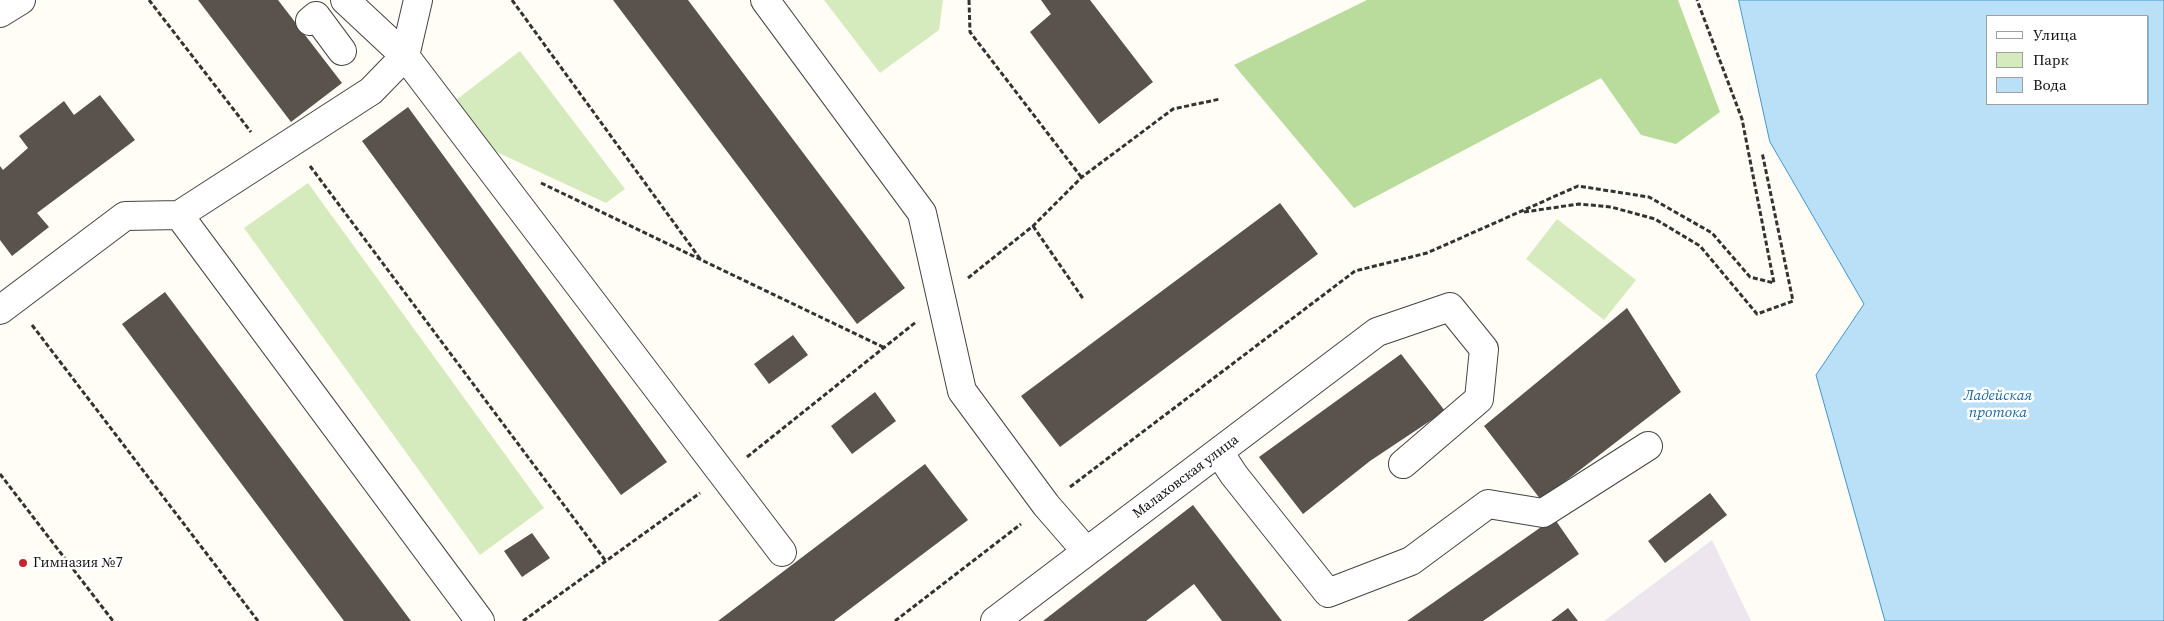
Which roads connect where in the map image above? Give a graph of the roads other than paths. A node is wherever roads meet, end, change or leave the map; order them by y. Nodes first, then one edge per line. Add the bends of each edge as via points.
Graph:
1 (21, 0) edge
2 (339, 0) edge
3 (345, 0) edge
4 (418, 0) edge
5 (765, 0) edge
6 (0, 13) edge
7 (342, 51) dead end
8 (405, 56) junction
9 (179, 215) junction
10 (7, 305) edge
11 (1648, 446) dead end
12 (1219, 452) junction
13 (1403, 464) dead end
14 (1086, 551) junction
15 (782, 552) dead end
16 (480, 621) edge
17 (995, 621) edge

1 - 6 street
2 - 7 street via 313,19
3 - 8 street
4 - 8 street
5 - 14 street via 922,213 962,391 1046,505
8 - 9 street via 371,90
8 - 15 street
9 - 10 street via 125,216
9 - 16 street
11 - 12 street via 1543,513 1488,504 1411,560 1328,593
12 - 13 street, Малаховская улица via 1377,332 1450,308 1484,348 1479,399
12 - 14 street, Малаховская улица
14 - 17 street, Малаховская улица

